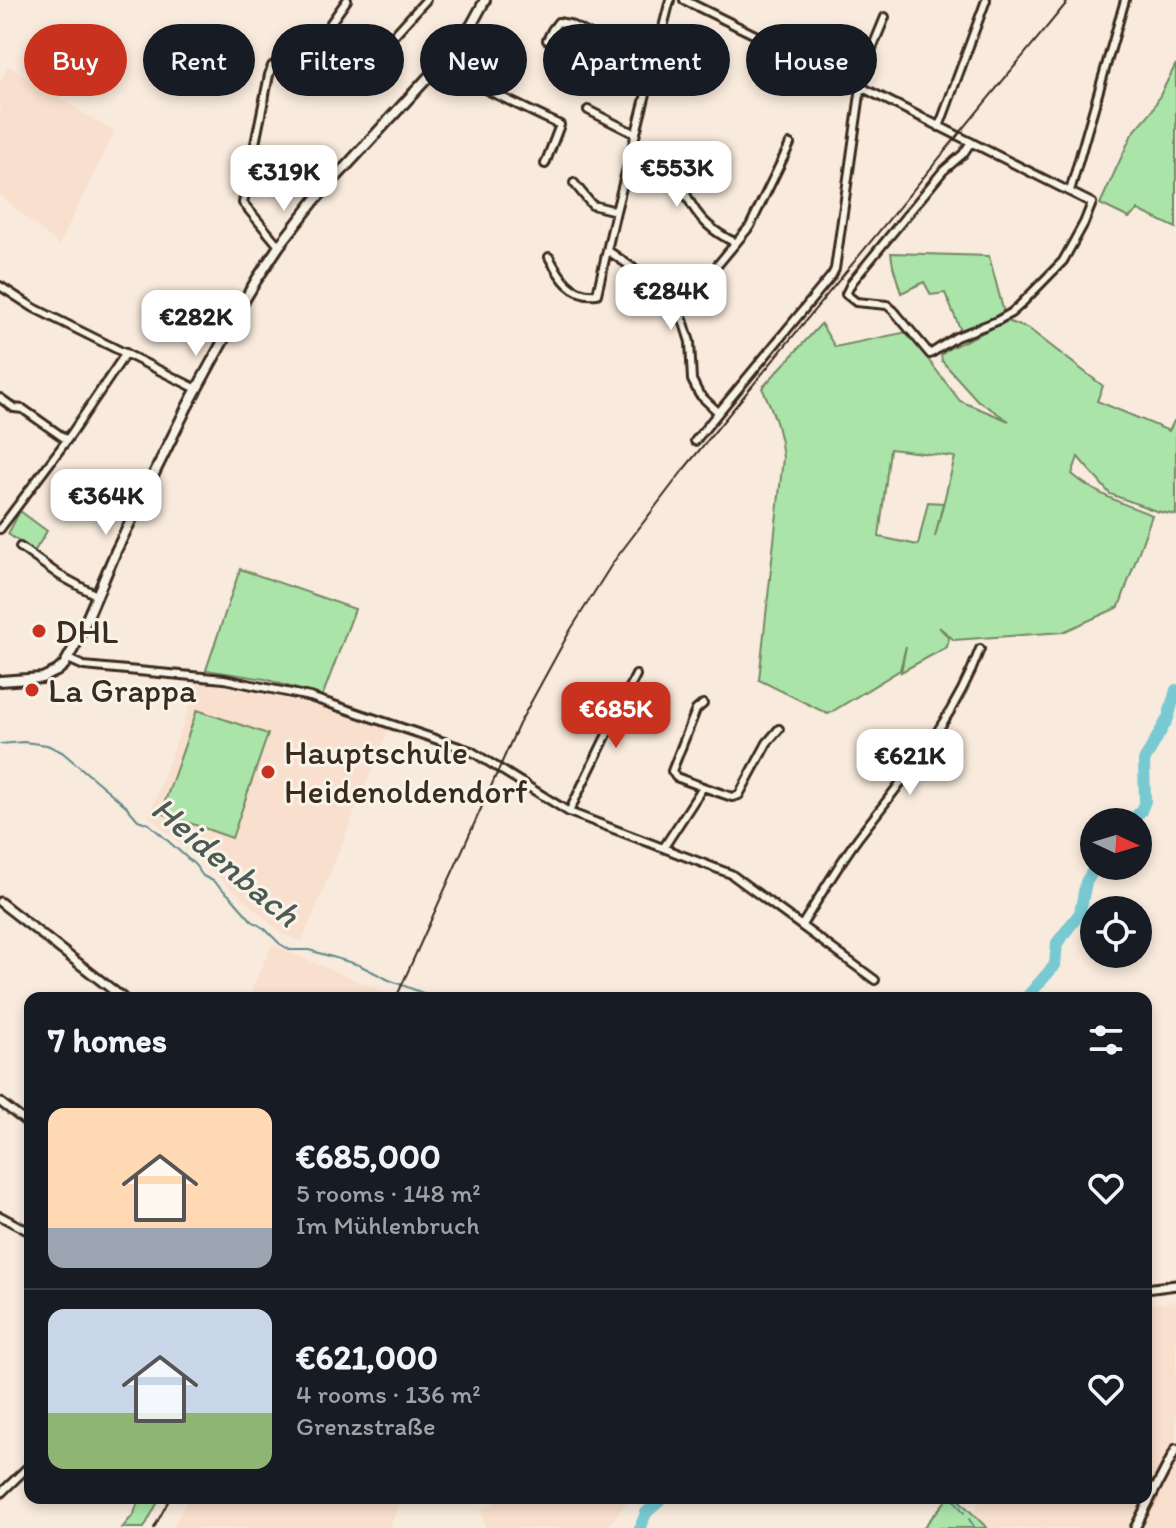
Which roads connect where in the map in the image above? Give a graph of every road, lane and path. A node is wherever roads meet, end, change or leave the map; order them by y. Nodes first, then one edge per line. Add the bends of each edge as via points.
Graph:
1 (347, 0) edge
2 (426, 0) edge
3 (485, 0) edge
4 (670, 0) edge
5 (684, 0) edge
6 (986, 0) edge
7 (1125, 0) edge
8 (885, 17) dead end
9 (329, 24) edge
10 (404, 24) edge
11 (472, 24) edge
12 (664, 24) edge
13 (746, 30) edge
14 (877, 38) edge
15 (271, 69) edge
16 (420, 86) edge
17 (877, 95) edge
18 (499, 96) edge
19 (645, 96) edge
20 (858, 96) edge
21 (588, 110) dead end
22 (939, 127) junction
23 (635, 134) junction
24 (971, 142) junction
25 (790, 144) dead end
26 (632, 149) junction
27 (545, 164) dead end
28 (574, 183) dead end
29 (1070, 191) junction
30 (616, 211) junction
31 (736, 243) junction
32 (279, 246) junction
33 (607, 250) junction
34 (549, 257) dead end
35 (0, 286) edge
36 (680, 310) junction
37 (126, 353) junction
38 (197, 389) junction
39 (0, 398) edge
40 (718, 412) junction
41 (67, 440) junction
42 (695, 441) dead end
43 (0, 529) edge
44 (20, 547) dead end
45 (96, 595) junction
46 (980, 649) dead end
47 (68, 659) junction
48 (636, 675) dead end
49 (0, 681) edge
50 (703, 704) dead end
51 (779, 729) dead end
52 (703, 787) junction
53 (569, 812) junction
54 (664, 847) junction
55 (0, 902) edge
56 (802, 925) junction
57 (875, 980) dead end
58 (115, 992) edge
59 (0, 1102) edge
60 (24, 1120) edge
61 (0, 1216) edge
62 (24, 1229) edge
63 (1176, 1285) edge
64 (1152, 1288) edge
65 (1176, 1449) edge
66 (24, 1471) edge
67 (1152, 1487) edge
68 (1155, 1489) junction
69 (0, 1494) edge
70 (1152, 1495) edge
71 (1147, 1504) edge
72 (1135, 1528) edge

1 - 9 street
2 - 10 street
3 - 11 main road
4 - 12 street
5 - 13 street
6 - 22 street
7 - 29 street
8 - 14 street
15 - 32 street via 243,203
16 - 32 main road
17 - 22 street
18 - 27 street via 560,125
19 - 23 street
20 - 40 street via 835,269
21 - 23 street
22 - 24 street
23 - 26 street
24 - 29 street
24 - 29 street via 846,294 856,302 887,305 930,354 1011,313 1063,261 1092,203
25 - 31 street via 750,226
26 - 30 street
26 - 31 street via 675,170 705,224
28 - 30 street via 592,205
30 - 33 street
31 - 36 street
32 - 38 main road
33 - 34 street via 597,294 590,295 570,288
33 - 36 street
35 - 37 street
36 - 40 street via 690,342 692,380
37 - 38 street
37 - 41 street
38 - 45 main road
39 - 41 street
40 - 42 street
41 - 43 street
44 - 45 street
45 - 47 main road
46 - 56 street via 949,715 856,840
47 - 49 main road via 42,678
47 - 53 street via 84,666 224,679 314,698 471,751
48 - 53 street
50 - 52 street via 672,771
51 - 52 street via 739,795
52 - 54 street
53 - 54 street
54 - 56 street via 731,874
55 - 58 street
56 - 57 street
59 - 60 street
61 - 62 street
63 - 64 street
65 - 68 street
66 - 69 street
67 - 68 street
68 - 70 street
71 - 72 street

